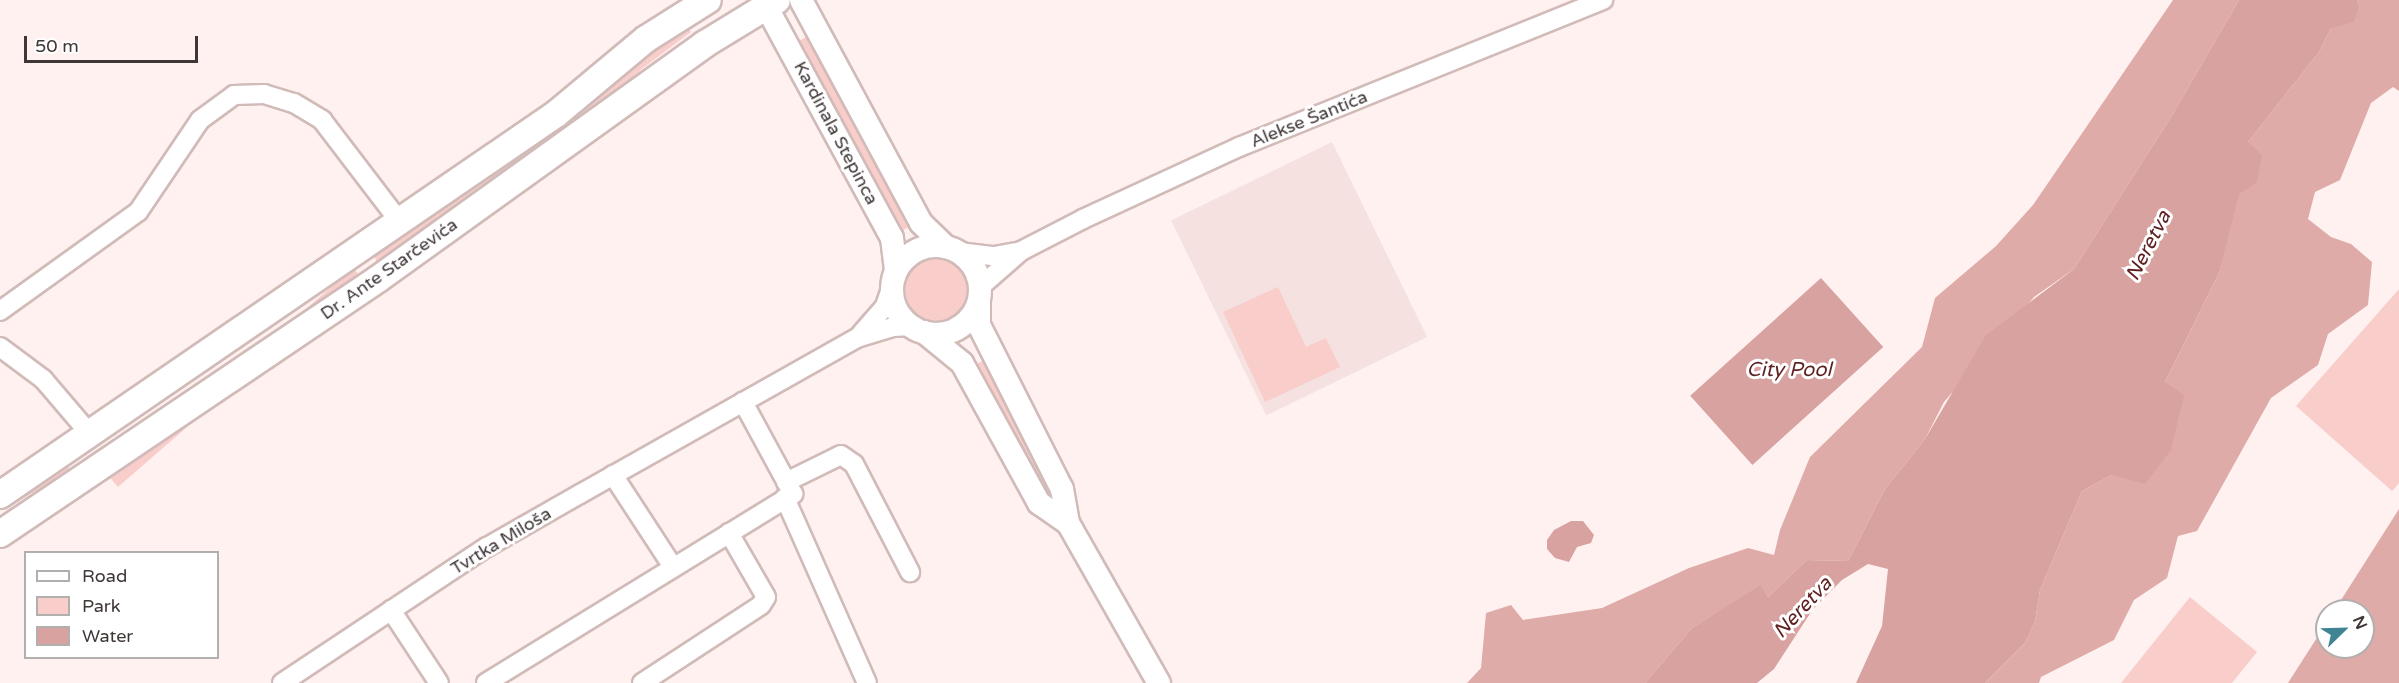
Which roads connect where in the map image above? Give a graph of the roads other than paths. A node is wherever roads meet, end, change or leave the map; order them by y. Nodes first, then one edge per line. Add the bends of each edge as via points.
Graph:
1 (708, 0) edge
2 (801, 0) edge
3 (1603, 0) edge
4 (769, 2) edge
5 (393, 213) junction
6 (953, 250) junction
7 (1021, 251) junction
8 (894, 279) junction
9 (979, 294) junction
10 (0, 311) edge
11 (918, 329) junction
12 (857, 338) junction
13 (0, 347) edge
14 (742, 402) junction
15 (90, 434) junction
16 (613, 475) junction
17 (786, 490) junction
18 (0, 495) edge
19 (1068, 523) junction
20 (729, 533) junction
21 (0, 534) edge
22 (673, 567) junction
23 (910, 572) dead end
24 (391, 610) junction
25 (498, 680) edge
26 (282, 683) edge
27 (439, 683) edge
28 (642, 683) edge
29 (867, 683) edge
30 (1159, 683) edge

1 - 5 main road via 638,46 556,114
2 - 6 street, Kardinala Stepinca via 921,223
3 - 7 street, Alekse Šantića via 1239,147
4 - 8 street, Kardinala Stepinca via 892,238
4 - 21 main road, Dr. Ante Starčevića via 378,279
5 - 10 street via 322,120 294,103 264,94 234,95 200,120 138,213
5 - 15 main road
6 - 7 street, Alekse Šantića via 993,256
6 - 8 street via 917,250
6 - 9 street via 973,267
7 - 9 street, Alekse Šantića
8 - 11 street via 900,315
8 - 12 street, Tvrtka Miloša via 885,306
9 - 11 street via 973,314 958,327 938,334
9 - 19 street via 979,325 1062,489
11 - 12 street, Tvrtka Miloša via 892,327
11 - 19 street via 962,363 1039,503
12 - 14 street, Tvrtka Miloša
13 - 15 street via 43,379
14 - 16 street, Tvrtka Miloša
14 - 17 street
15 - 18 main road
16 - 22 street
16 - 24 street, Tvrtka Miloša via 488,547
17 - 20 street
17 - 23 street via 841,455 854,464
17 - 29 street
19 - 30 street
20 - 22 street
20 - 28 street via 766,597 761,605
22 - 25 street
24 - 26 street, Tvrtka Miloša
24 - 27 street

